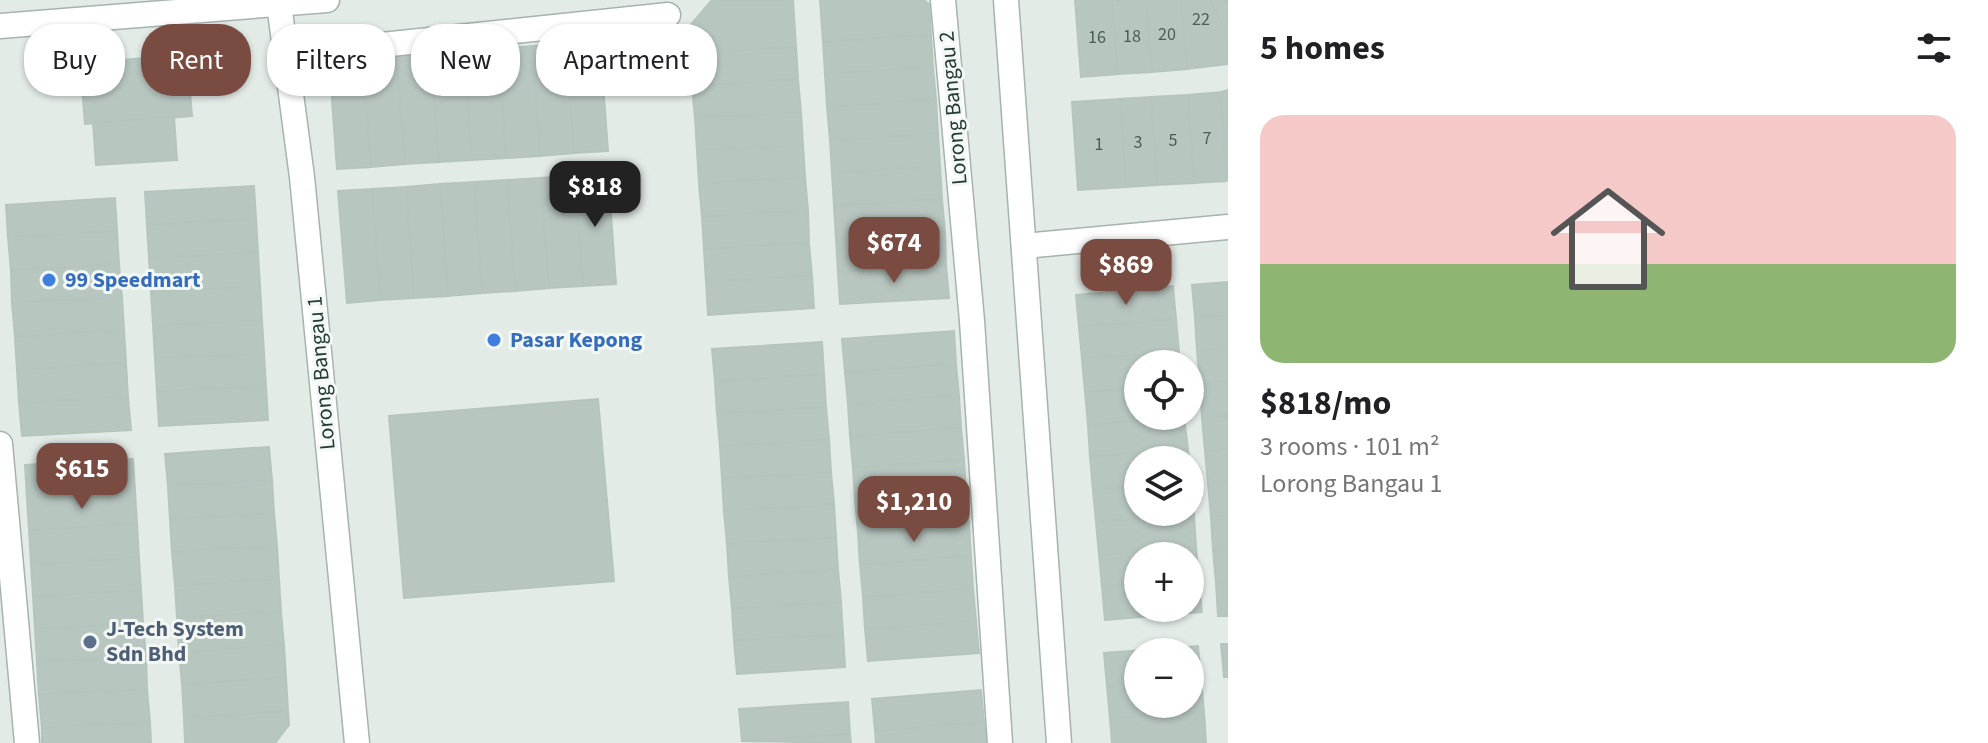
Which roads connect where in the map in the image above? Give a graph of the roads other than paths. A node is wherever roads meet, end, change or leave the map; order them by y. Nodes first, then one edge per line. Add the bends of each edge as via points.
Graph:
1 (327, 0) edge
2 (943, 0) edge
3 (1006, 0) edge
4 (279, 4) junction
5 (668, 15) dead end
6 (282, 24) edge
7 (0, 26) edge
8 (395, 44) edge
9 (291, 96) edge
10 (1228, 227) edge
11 (1024, 246) junction
12 (0, 444) edge
13 (27, 743) edge
14 (357, 743) edge
15 (1000, 743) edge
16 (1059, 743) edge

1 - 4 street
2 - 15 street, Lorong Bangau 2 via 972,321
3 - 11 street
4 - 6 street, Lorong Bangau 1
4 - 7 street
5 - 8 street
9 - 14 street, Lorong Bangau 1
10 - 11 street
11 - 16 street
12 - 13 street

